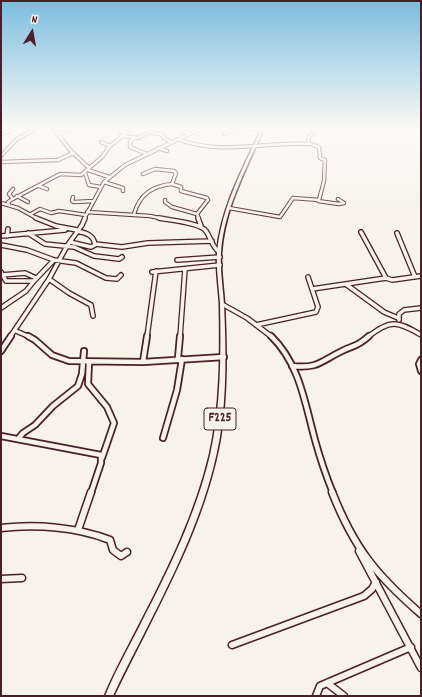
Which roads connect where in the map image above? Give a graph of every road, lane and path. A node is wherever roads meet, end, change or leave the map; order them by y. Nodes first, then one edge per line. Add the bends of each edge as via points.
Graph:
1 (43, 161) edge
2 (83, 161) edge
3 (98, 161) edge
4 (134, 161) edge
5 (248, 161) edge
6 (325, 161) edge
7 (1, 162) edge
8 (89, 169) junction
9 (85, 172) junction
10 (143, 174) dead end
11 (109, 177) junction
12 (104, 182) junction
13 (172, 184) junction
14 (39, 186) junction
15 (101, 187) junction
16 (13, 189) dead end
17 (47, 189) dead end
18 (123, 191) dead end
19 (17, 196) junction
20 (74, 197) dead end
21 (13, 199) junction
22 (338, 199) dead end
23 (165, 200) dead end
24 (94, 201) junction
25 (318, 201) junction
26 (28, 202) dead end
27 (1, 203) edge
28 (9, 204) junction
29 (229, 208) junction
30 (87, 213) junction
31 (31, 214) junction
32 (134, 214) junction
33 (197, 214) junction
34 (201, 226) junction
35 (8, 229) dead end
36 (71, 230) junction
37 (77, 231) junction
38 (361, 232) dead end
39 (28, 233) junction
40 (397, 233) dead end
41 (1, 236) edge
42 (7, 236) junction
43 (70, 242) junction
44 (212, 242) junction
45 (95, 244) junction
46 (1, 245) edge
47 (67, 246) junction
48 (220, 255) junction
49 (122, 257) dead end
50 (54, 260) junction
51 (177, 260) dead end
52 (60, 261) junction
53 (220, 266) junction
54 (185, 269) junction
55 (2, 273) edge
56 (121, 275) dead end
57 (421, 276) edge
58 (308, 277) dead end
59 (415, 277) junction
60 (386, 278) junction
61 (35, 279) junction
62 (50, 279) junction
63 (2, 280) edge
64 (347, 285) junction
65 (312, 290) junction
66 (222, 304) junction
67 (1, 308) edge
68 (421, 308) edge
69 (93, 316) dead end
70 (398, 318) junction
71 (401, 324) junction
72 (256, 325) junction
73 (16, 331) junction
74 (421, 336) edge
75 (1, 351) edge
76 (84, 351) dead end
77 (224, 357) junction
78 (180, 358) junction
79 (421, 360) edge
80 (83, 362) junction
81 (89, 362) junction
82 (143, 362) junction
83 (292, 366) junction
84 (421, 371) edge
85 (1, 436) edge
86 (162, 438) dead end
87 (18, 439) junction
88 (102, 458) junction
89 (1, 528) edge
90 (78, 530) junction
91 (353, 538) junction
92 (127, 552) dead end
93 (1, 578) edge
94 (22, 578) dead end
95 (376, 582) junction
96 (421, 614) edge
97 (232, 645) dead end
98 (411, 647) junction
99 (421, 668) edge
100 (327, 682) junction
101 (109, 696) edge
102 (316, 696) edge
103 (344, 696) edge

1 - 7 street
2 - 8 street
3 - 8 street
4 - 11 street
5 - 29 main road, F225
6 - 25 street via 324,181
8 - 9 street
8 - 11 street
9 - 14 street via 77,176 60,174
9 - 15 street via 89,185
10 - 13 street via 154,169 174,171 176,173
11 - 12 street
12 - 15 street
12 - 18 street via 123,188
13 - 32 street via 157,186 144,193
13 - 33 street via 181,187 180,190 184,192 207,198
14 - 17 street
14 - 19 street
15 - 24 street
16 - 21 street via 9,194
19 - 21 street
19 - 26 street
20 - 24 street via 74,202
21 - 28 street via 8,202
22 - 25 street via 344,203
23 - 33 street via 172,207
24 - 30 street
25 - 29 street via 293,198 280,217
27 - 28 street
28 - 31 street
29 - 48 main road, F225
30 - 31 street via 51,213 40,209
30 - 32 street
30 - 37 street
31 - 36 street via 49,224
32 - 34 street
33 - 34 street
34 - 44 street via 205,228
35 - 42 street
36 - 37 street
36 - 39 street
37 - 43 street
37 - 45 street via 89,234
38 - 60 street
39 - 42 street
39 - 47 street via 45,244
40 - 59 street
41 - 42 street
43 - 45 street via 91,247
43 - 47 street
44 - 45 street via 119,247
44 - 48 street
46 - 50 street via 27,250
47 - 49 street via 99,258
47 - 52 street
48 - 51 street
48 - 53 main road, F225
50 - 52 street
50 - 61 street
52 - 56 street via 76,263 106,278 117,279
52 - 62 street
53 - 54 street
53 - 66 main road, F225
54 - 78 street
54 - 82 street via 154,272 153,305
55 - 61 street via 34,275
55 - 63 street
57 - 59 street
58 - 65 street
59 - 60 street via 392,280
60 - 64 street
61 - 63 street via 8,282
61 - 67 street via 26,291
62 - 69 street via 88,302
62 - 73 street
64 - 65 street
64 - 70 street via 384,312
65 - 72 street via 318,308 316,312
66 - 72 street
66 - 77 main road, F225
68 - 70 street via 401,311
70 - 71 street
71 - 74 street
71 - 83 street via 390,324 378,330 360,344 343,350 321,364 307,368
72 - 83 street via 283,349
73 - 75 street
73 - 80 street via 35,340 57,358
76 - 80 street
77 - 78 street
77 - 101 main road, F225 via 220,415 213,456 201,500 176,559
78 - 82 street
78 - 86 street via 175,398
79 - 84 street
80 - 81 street
80 - 87 street via 78,386
81 - 82 street
81 - 88 street via 88,384 98,394 114,423
83 - 91 street via 298,379 318,454
85 - 87 street
87 - 88 street via 100,455
88 - 90 street
89 - 90 street via 16,525
90 - 92 street via 110,540 114,552 121,556
91 - 95 street
91 - 96 street via 391,588
93 - 94 street
95 - 97 street via 364,596
95 - 98 street
98 - 99 street
98 - 100 street
100 - 102 street via 320,686
100 - 103 street

